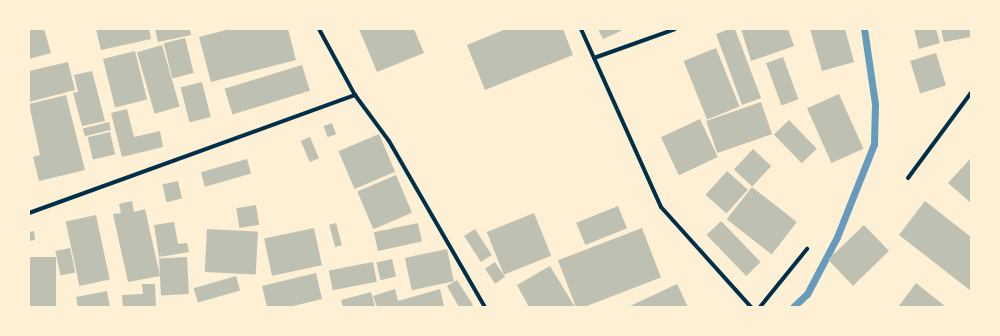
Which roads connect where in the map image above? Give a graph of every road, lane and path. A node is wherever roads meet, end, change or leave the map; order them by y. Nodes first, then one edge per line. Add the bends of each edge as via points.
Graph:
1 (319, 29) edge
2 (581, 29) edge
3 (675, 29) edge
4 (594, 58) junction
5 (971, 93) edge
6 (355, 95) junction
7 (908, 178) dead end
8 (29, 213) edge
9 (807, 249) dead end
10 (485, 307) edge
11 (751, 307) edge
12 (760, 307) edge

1 - 6 street
2 - 4 street
3 - 4 street
4 - 11 street via 661,207
5 - 7 street
6 - 8 street
6 - 10 street via 389,141
9 - 12 street

